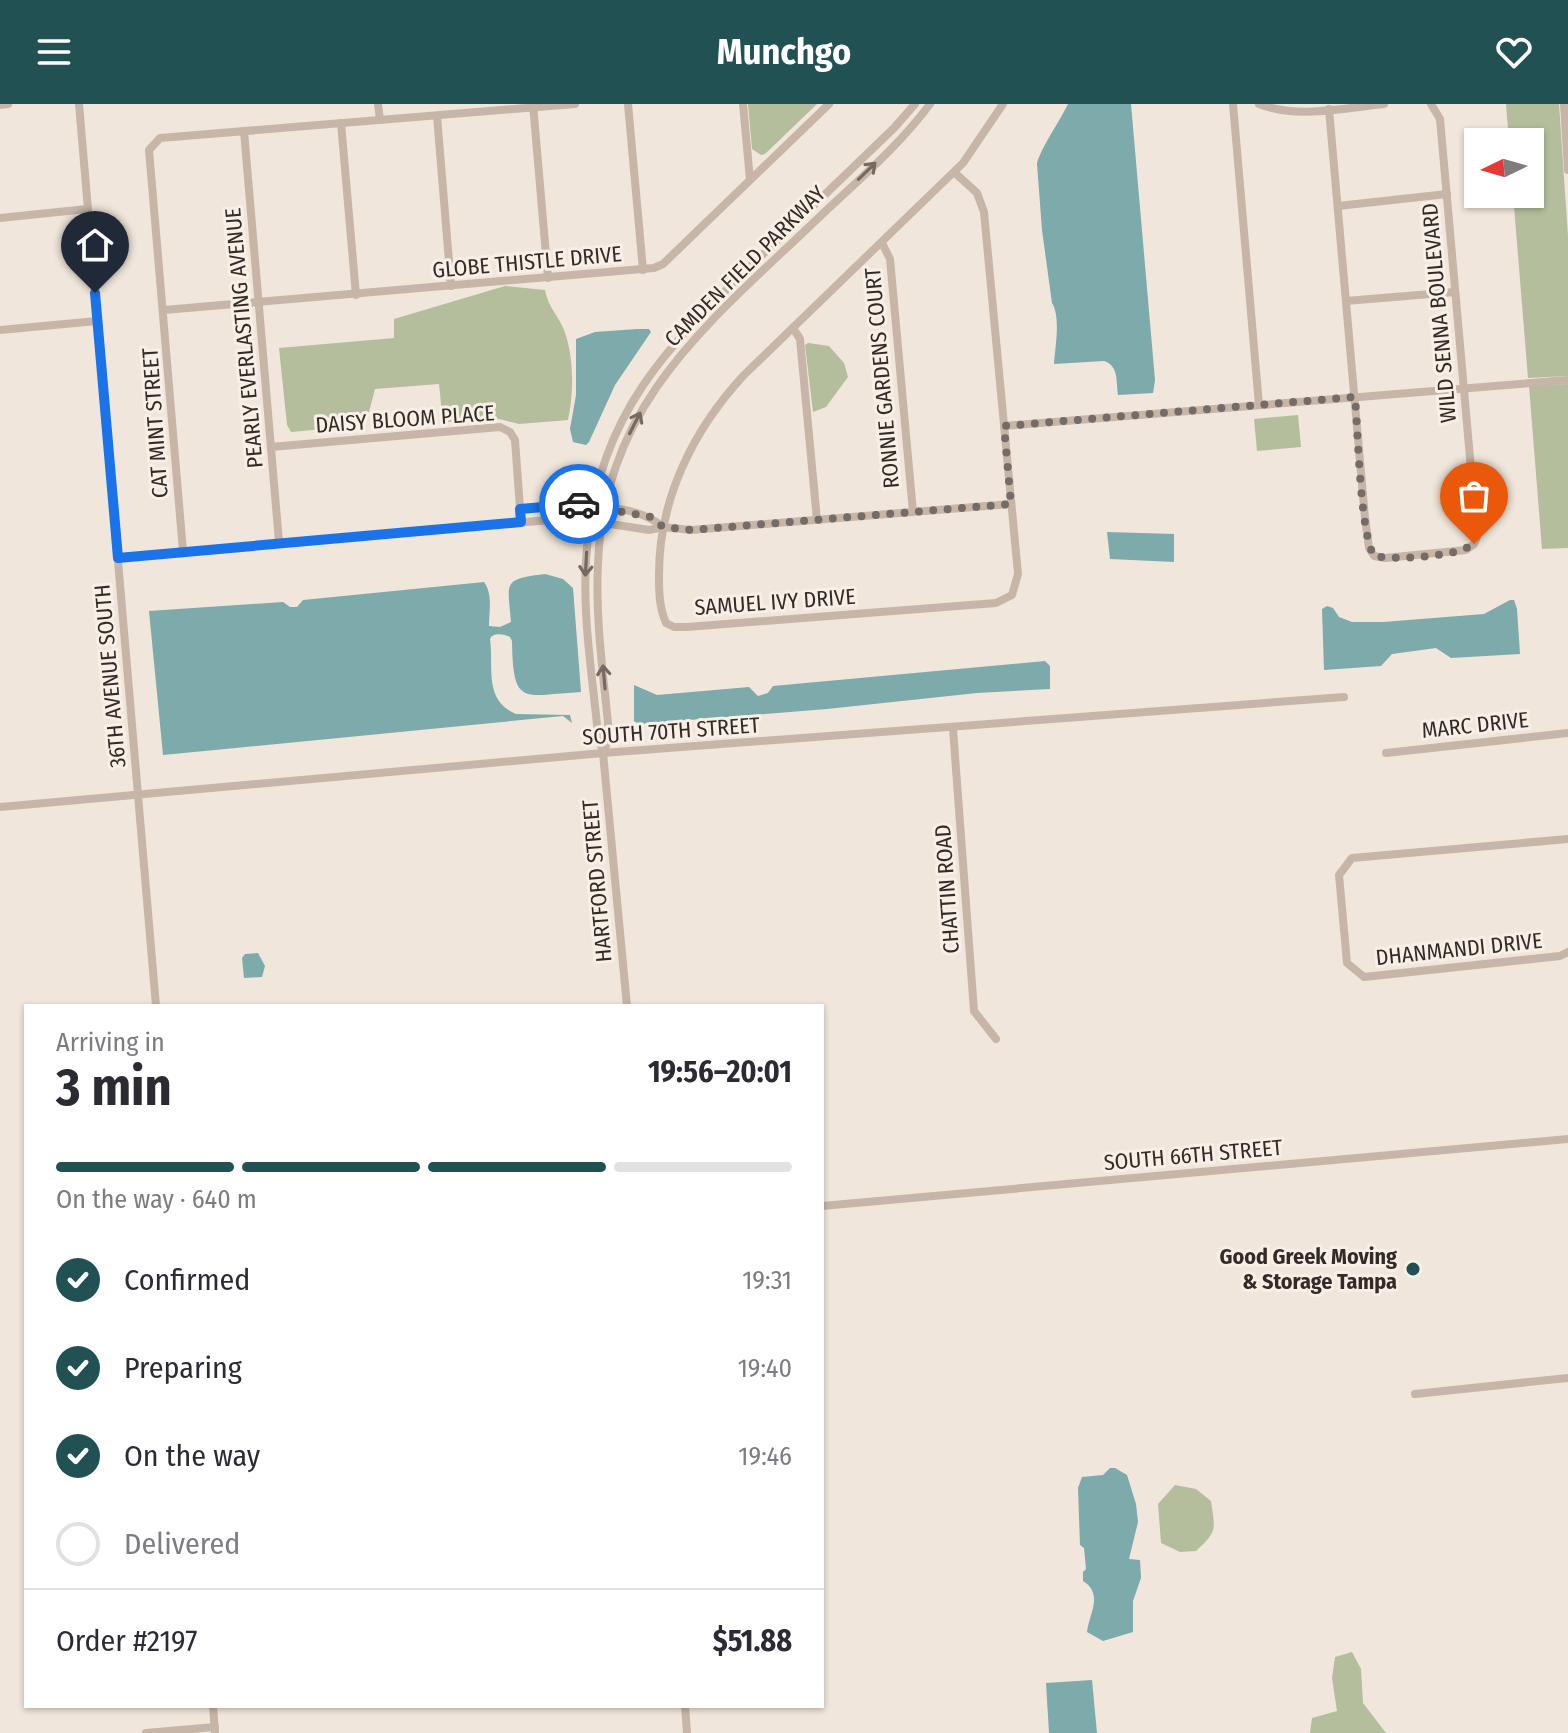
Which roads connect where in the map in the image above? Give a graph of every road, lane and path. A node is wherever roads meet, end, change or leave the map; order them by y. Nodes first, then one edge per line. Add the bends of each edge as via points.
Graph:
1 (8, 104) edge
2 (79, 104) edge
3 (378, 104) edge
4 (575, 104) edge
5 (628, 104) edge
6 (743, 104) edge
7 (829, 104) edge
8 (915, 104) edge
9 (930, 104) edge
10 (1003, 104) edge
11 (1233, 104) edge
12 (1259, 104) edge
13 (1384, 104) edge
14 (1431, 104) edge
15 (1564, 104) edge
16 (0, 105) edge
17 (533, 106) edge
18 (1329, 109) junction
19 (437, 116) junction
20 (380, 120) junction
21 (341, 123) junction
22 (244, 131) junction
23 (1568, 170) edge
24 (954, 172) junction
25 (750, 180) junction
26 (1447, 194) junction
27 (1338, 206) junction
28 (87, 209) junction
29 (0, 218) edge
30 (882, 243) junction
31 (643, 270) junction
32 (548, 278) junction
33 (451, 286) junction
34 (1455, 292) junction
35 (356, 295) junction
36 (1346, 301) junction
37 (259, 303) junction
38 (164, 310) junction
39 (97, 321) junction
40 (793, 328) junction
41 (0, 330) edge
42 (1568, 380) edge
43 (1463, 387) junction
44 (1355, 397) junction
45 (1259, 405) junction
46 (1004, 426) junction
47 (271, 447) junction
48 (1011, 504) junction
49 (593, 506) junction
50 (605, 508) junction
51 (520, 509) junction
52 (913, 512) junction
53 (591, 520) junction
54 (817, 520) junction
55 (602, 521) junction
56 (521, 522) junction
57 (663, 527) junction
58 (279, 542) junction
59 (183, 551) junction
60 (118, 558) junction
61 (1344, 697) dead end
62 (953, 729) junction
63 (1568, 733) edge
64 (603, 753) junction
65 (1386, 753) dead end
66 (138, 795) junction
67 (0, 807) edge
68 (1568, 839) edge
69 (1568, 952) edge
70 (156, 1004) edge
71 (627, 1004) edge
72 (996, 1039) dead end
73 (1568, 1139) edge
74 (824, 1206) edge
75 (1568, 1378) edge
76 (1415, 1394) dead end
77 (213, 1708) edge
78 (685, 1708) edge
79 (215, 1730) edge
80 (146, 1733) edge
81 (687, 1733) edge

1 - 16 street
2 - 28 street, 36TH AVENUE SOUTH
3 - 20 street
4 - 17 street, CAT MINT STREET
5 - 31 street
6 - 25 street
7 - 25 street, GLOBE THISTLE DRIVE
8 - 49 street, CAMDEN FIELD PARKWAY via 662,356 621,424
50 -> 9 street, CAMDEN FIELD PARKWAY via 629,434 668,368
10 - 24 street, SAMUEL IVY DRIVE
11 - 45 street
12 - 18 street via 1277,111
13 - 18 street
14 - 26 street, WILD SENNA BOULEVARD via 1440,119
15 - 23 street
17 - 19 street, CAT MINT STREET
17 - 32 street
18 - 27 street, WILD SENNA BOULEVARD
19 - 20 street, CAT MINT STREET
19 - 33 street
20 - 21 street, CAT MINT STREET
21 - 22 street, CAT MINT STREET
21 - 35 street
22 - 37 street, PEARLY EVERLASTING AVENUE
22 - 38 street, CAT MINT STREET via 160,138 149,150
24 - 30 street, SAMUEL IVY DRIVE
24 - 46 street, SAMUEL IVY DRIVE via 977,193 984,212
25 - 31 street, GLOBE THISTLE DRIVE via 663,264
26 - 27 street
26 - 34 street, WILD SENNA BOULEVARD
27 - 36 street, WILD SENNA BOULEVARD
28 - 29 street
28 - 39 street, 36TH AVENUE SOUTH
30 - 40 street, SAMUEL IVY DRIVE
30 - 52 street, RONNIE GARDENS COURT via 890,259
31 - 32 street, GLOBE THISTLE DRIVE
32 - 33 street, GLOBE THISTLE DRIVE
33 - 35 street, GLOBE THISTLE DRIVE
34 - 36 street
34 - 43 street, WILD SENNA BOULEVARD
35 - 37 street, GLOBE THISTLE DRIVE
36 - 44 street, WILD SENNA BOULEVARD
37 - 38 street, GLOBE THISTLE DRIVE
37 - 47 street, PEARLY EVERLASTING AVENUE
38 - 59 street, CAT MINT STREET
39 - 41 street
39 - 60 street, 36TH AVENUE SOUTH
40 - 54 street via 800,339
40 - 57 street, SAMUEL IVY DRIVE via 733,387 697,436
42 - 43 street
43 - 44 street
43 - 44 street, WILD SENNA BOULEVARD via 1477,537 1466,550 1426,555 1385,558 1374,556 1369,548
44 - 45 street
45 - 46 street
46 - 48 street, SAMUEL IVY DRIVE
47 - 51 street, DAISY BLOOM PLACE via 500,427 515,440
47 - 58 street, PEARLY EVERLASTING AVENUE
48 - 52 street
48 - 57 street, SAMUEL IVY DRIVE via 1018,574 1016,588 1006,600 687,627 666,623 662,613
49 - 50 street
49 - 51 street
49 - 53 street, CAMDEN FIELD PARKWAY
50 - 55 street, CAMDEN FIELD PARKWAY
50 - 57 street via 651,517
51 - 56 street, DAISY BLOOM PLACE
52 - 54 street
53 - 55 street
53 - 56 street
53 -> 64 street, CAMDEN FIELD PARKWAY via 585,591
54 - 57 street via 691,530
55 - 57 street via 649,530
64 -> 55 street, CAMDEN FIELD PARKWAY via 609,734 598,598
56 - 58 street
58 - 59 street
59 - 60 street
60 - 66 street, 36TH AVENUE SOUTH
61 - 62 street, SOUTH 70TH STREET
62 - 64 street, SOUTH 70TH STREET
62 - 72 street, CHATTIN ROAD via 974,1011
63 - 65 street, MARC DRIVE
64 - 66 street, SOUTH 70TH STREET
64 - 71 street, HARTFORD STREET
66 - 67 street, SOUTH 70TH STREET
66 - 70 street, 36TH AVENUE SOUTH
68 - 69 street, DHANMANDI DRIVE via 1352,858 1339,875 1347,963 1364,977
73 - 74 street, SOUTH 66TH STREET
75 - 76 street
77 - 79 street
78 - 81 street
79 - 80 street

